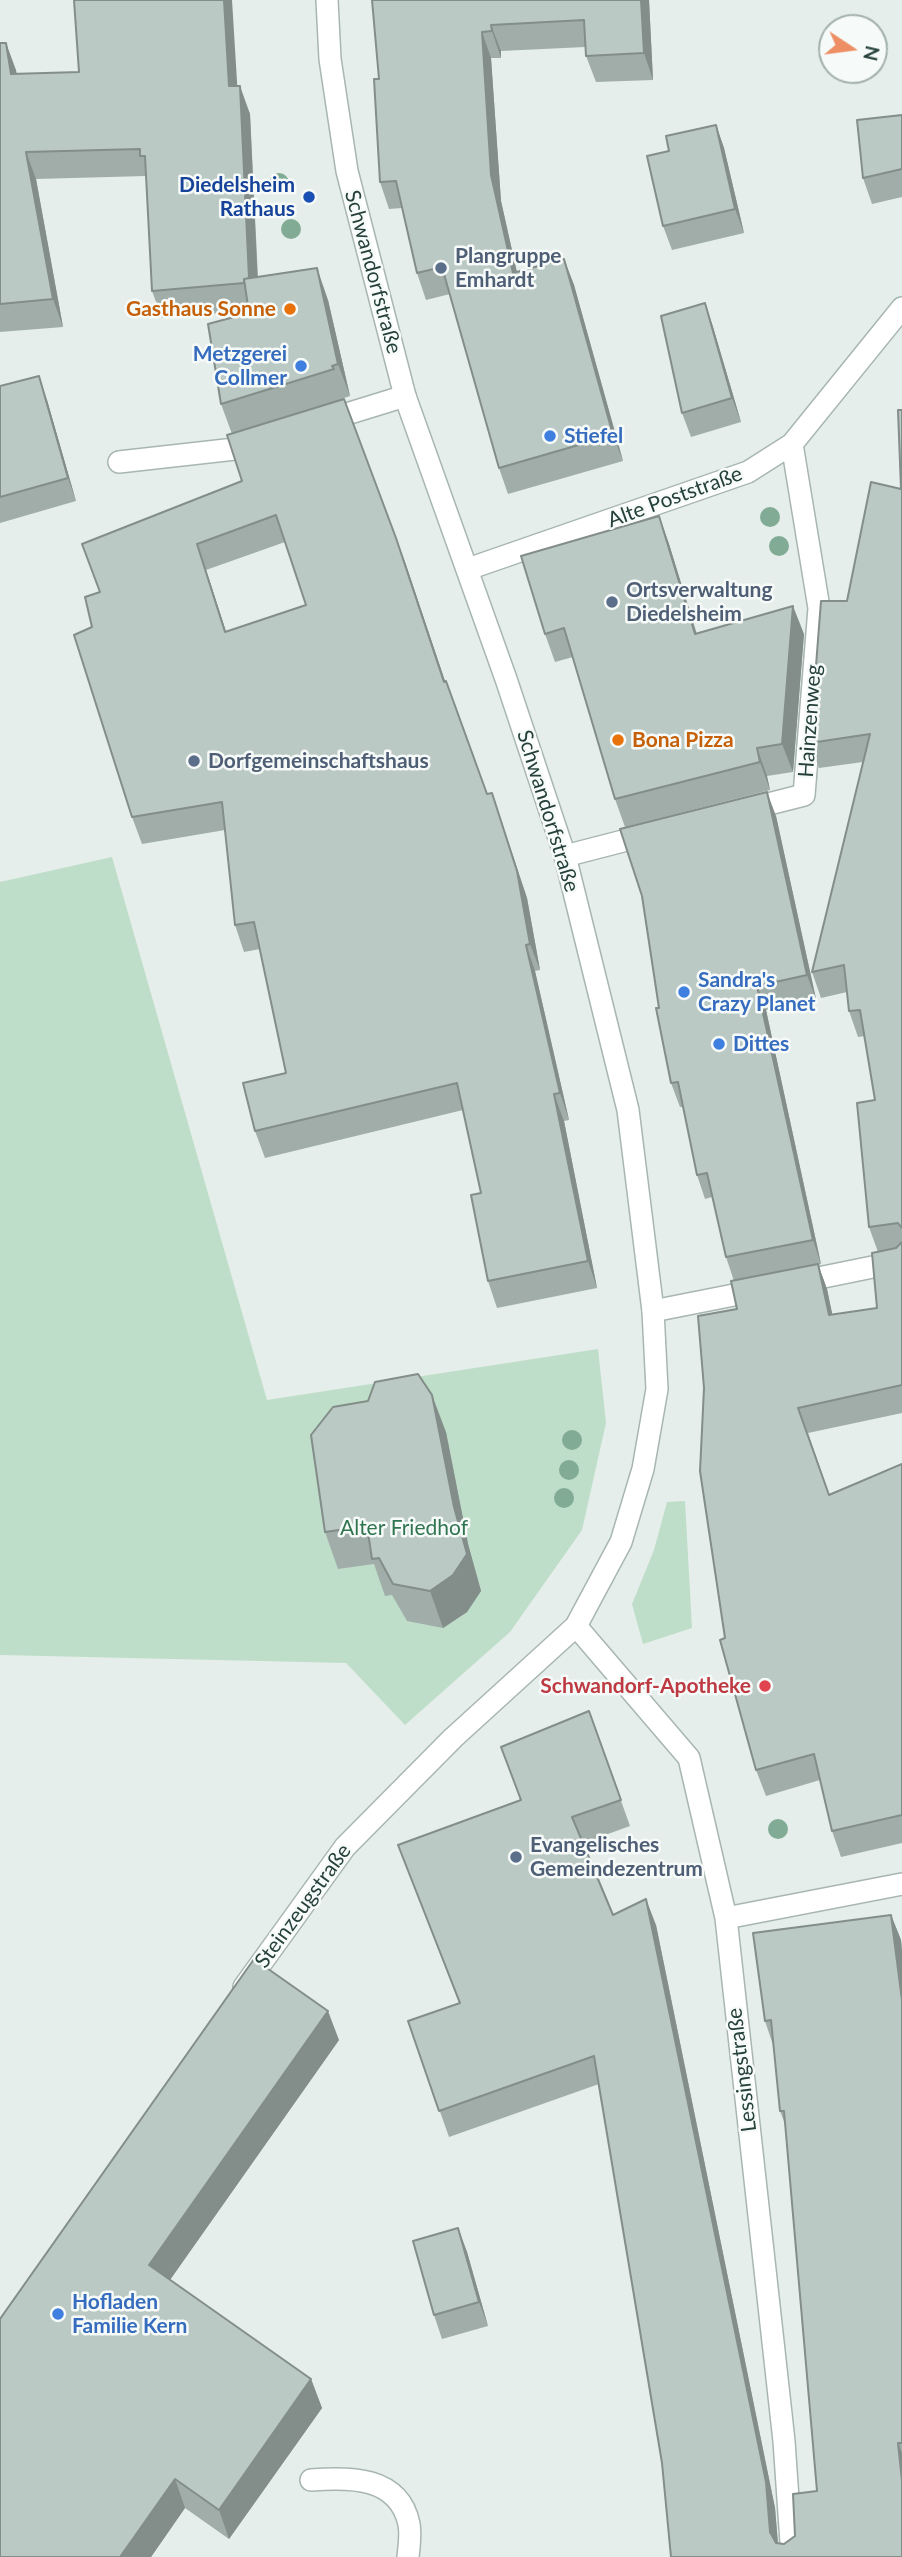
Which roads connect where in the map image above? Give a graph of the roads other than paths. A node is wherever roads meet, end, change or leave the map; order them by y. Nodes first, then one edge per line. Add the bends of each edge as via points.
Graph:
1 (327, 0) edge
2 (902, 308) edge
3 (405, 396) junction
4 (300, 429) edge
5 (274, 437) edge
6 (792, 444) junction
7 (119, 462) dead end
8 (468, 569) junction
9 (724, 816) edge
10 (671, 829) edge
11 (565, 856) junction
12 (902, 1261) edge
13 (653, 1311) junction
14 (576, 1626) junction
15 (902, 1884) edge
16 (726, 1918) junction
17 (232, 2003) edge
18 (311, 2480) dead end
19 (408, 2557) edge
20 (792, 2557) edge

1 - 3 street, Schwandorfstraße via 330,59 347,171
2 - 6 street, Alte Poststraße
3 - 4 street
3 - 8 street, Schwandorfstraße
5 - 7 street via 235,449
6 - 8 street, Alte Poststraße via 748,472
6 - 9 street, Hainzenweg via 819,608 804,795
8 - 11 street, Schwandorfstraße
10 - 11 street
11 - 13 street, Schwandorfstraße via 628,1110
12 - 13 street
13 - 14 street, Schwandorfstraße via 657,1389 643,1469 621,1542
14 - 16 street, Lessingstraße via 689,1758
14 - 17 street, Steinzeugstraße via 453,1738 345,1846
15 - 16 street
16 - 20 street, Lessingstraße via 784,2441
18 - 19 street via 371,2482 394,2496 409,2524

